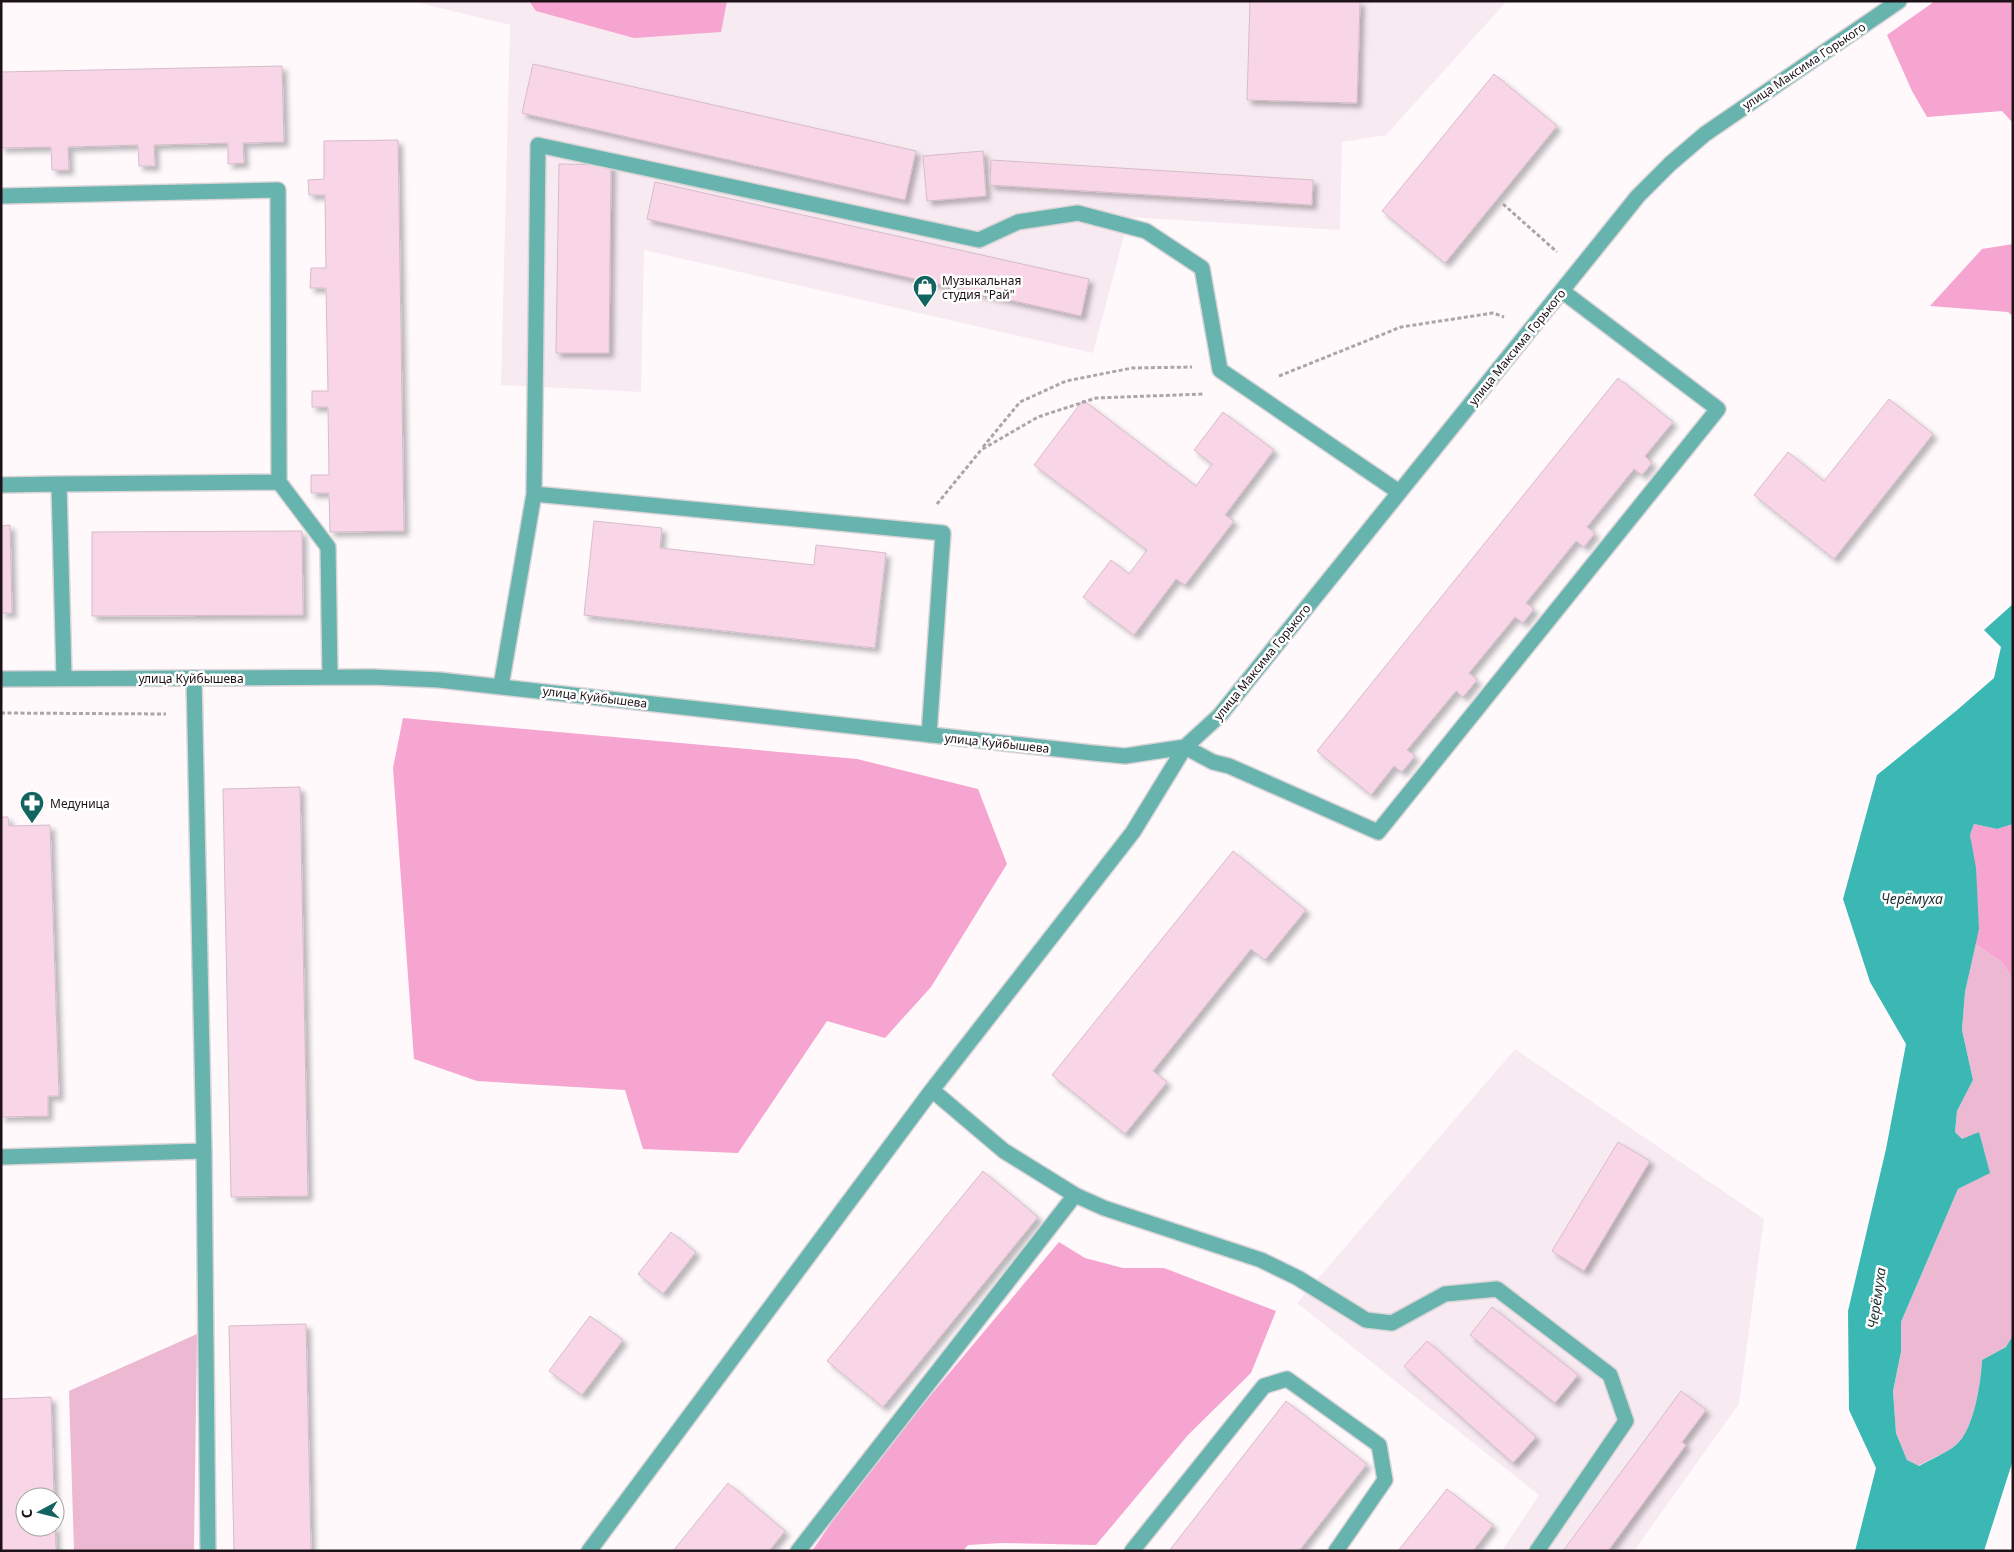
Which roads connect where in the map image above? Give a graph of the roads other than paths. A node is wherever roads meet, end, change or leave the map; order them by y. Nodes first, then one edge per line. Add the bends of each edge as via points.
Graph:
1 (1899, 1) edge
2 (1, 196) edge
3 (1562, 291) junction
4 (279, 482) junction
5 (59, 484) junction
6 (1, 485) edge
7 (1399, 492) junction
8 (534, 494) junction
9 (330, 677) junction
10 (64, 678) junction
11 (194, 678) junction
12 (1, 679) edge
13 (501, 686) junction
14 (929, 735) junction
15 (1185, 747) junction
16 (932, 1090) junction
17 (204, 1151) junction
18 (1, 1157) edge
19 (1075, 1195) junction
20 (208, 1551) edge
21 (590, 1551) edge
22 (798, 1551) edge
23 (1132, 1551) edge
24 (1336, 1551) edge
25 (1537, 1551) edge

1 - 3 street, улица Максима Горького via 1705,134 1670,164 1638,196
2 - 4 street via 278,190
3 - 7 street, улица Максима Горького
3 - 15 street via 1718,409 1378,832
4 - 5 street
4 - 9 street via 328,547
5 - 6 street
5 - 10 street
7 - 8 street via 1220,370 1202,268 1146,231 1078,213 1018,222 979,240 538,145
7 - 15 street, улица Максима Горького via 1220,715
8 - 13 street
8 - 14 street via 944,533
9 - 11 street, улица Куйбышева
9 - 13 street, улица Куйбышева via 430,679
10 - 11 street, улица Куйбышева
10 - 12 street, улица Куйбышева
11 - 17 street
13 - 14 street, улица Куйбышева
14 - 15 street, улица Куйбышева via 1125,756
15 - 16 street, улица Максима Горького via 1133,832
16 - 19 street via 1004,1151
16 - 21 street, улица Максима Горького
17 - 18 street
17 - 20 street
19 - 22 street
19 - 25 street via 1104,1208 1261,1260 1298,1278 1366,1320 1392,1323 1445,1294 1497,1289 1610,1375 1626,1421
23 - 24 street via 1264,1386 1287,1379 1379,1445 1385,1480

